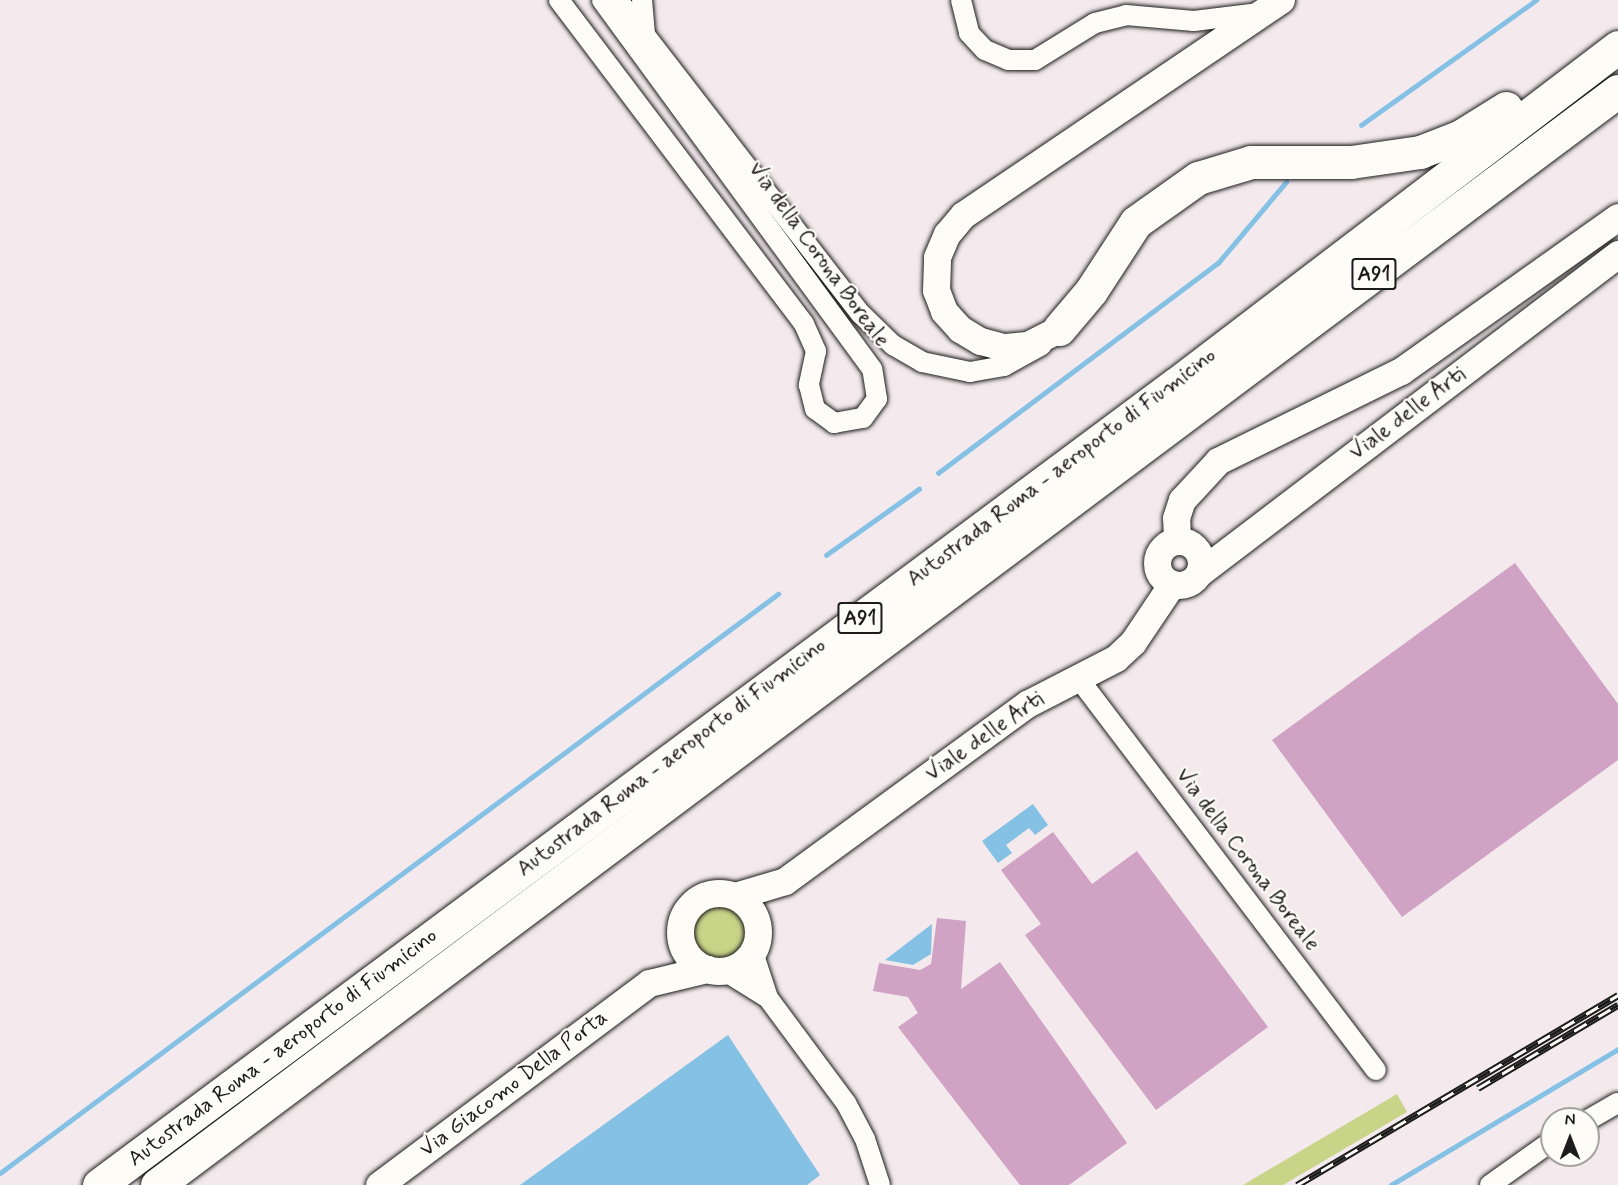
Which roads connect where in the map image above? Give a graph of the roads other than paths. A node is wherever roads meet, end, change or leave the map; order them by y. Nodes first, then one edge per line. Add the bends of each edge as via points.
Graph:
1 (559, 0) edge
2 (602, 0) edge
3 (618, 0) edge
4 (642, 0) edge
5 (961, 0) edge
6 (1272, 6) edge
7 (1618, 34) edge
8 (645, 36) junction
9 (1618, 47) edge
10 (1618, 91) edge
11 (1618, 217) edge
12 (1618, 254) edge
13 (1059, 329) junction
14 (1177, 541) junction
15 (1199, 573) junction
16 (1172, 584) junction
17 (1079, 679) junction
18 (785, 881) junction
19 (735, 896) junction
20 (758, 926) junction
21 (680, 929) junction
22 (753, 952) junction
23 (715, 970) junction
24 (649, 983) junction
25 (768, 998) junction
26 (1376, 1070) dead end
27 (1618, 1103) edge
28 (1600, 1113) edge
29 (1540, 1150) edge
30 (99, 1185) edge
31 (157, 1185) edge
32 (379, 1185) edge
33 (880, 1185) edge
34 (1490, 1185) edge

1 - 2 street, Via della Corona Boreale via 804,324 816,351 809,385 815,409 834,423 863,418 877,399 872,369
3 - 8 street, Via della Corona Boreale
4 - 8 street
5 - 6 street via 969,33 985,50 1008,60 1035,60 1095,24 1126,15 1194,21
6 - 13 street via 963,215 947,234 937,257 936,290 944,311 960,329 980,341 1003,346 1027,345
7 - 13 highway via 1478,126 1434,147 1370,160 1251,162 1181,187 1136,222
8 - 13 street, Via della Corona Boreale via 861,314 893,345 938,368 987,370 1019,360
9 - 30 highway, Autostrada Roma - aeroporto di Fiumicino / A91 via 1176,384
10 - 31 highway, Autostrada Roma - aeroporto di Fiumicino / A91
11 - 14 street via 1394,375 1218,461 1182,500 1176,518
12 - 15 street, Viale delle Arti
14 - 15 street via 1190,544 1199,554
14 - 16 street via 1164,547 1158,560 1160,574
15 - 16 street, Viale delle Arti via 1184,584
16 - 17 street, Viale delle Arti via 1133,642
17 - 18 street, Viale delle Arti via 1012,715
17 - 26 street, Via della Corona Boreale
18 - 19 street, Viale delle Arti
18 - 20 street, Viale delle Arti
19 - 20 street via 752,910
19 - 21 street, Via Giacomo Della Porta via 702,896 686,910
20 - 22 street
21 - 23 street via 687,955
21 - 24 street, Via Giacomo Della Porta
22 - 23 street, Via Giacomo Della Porta via 739,965
22 - 25 street
23 - 24 street, Via Giacomo Della Porta
23 - 25 street
24 - 32 street, Via Giacomo Della Porta
25 - 33 street via 846,1103 865,1139
27 - 28 street
29 - 34 street

